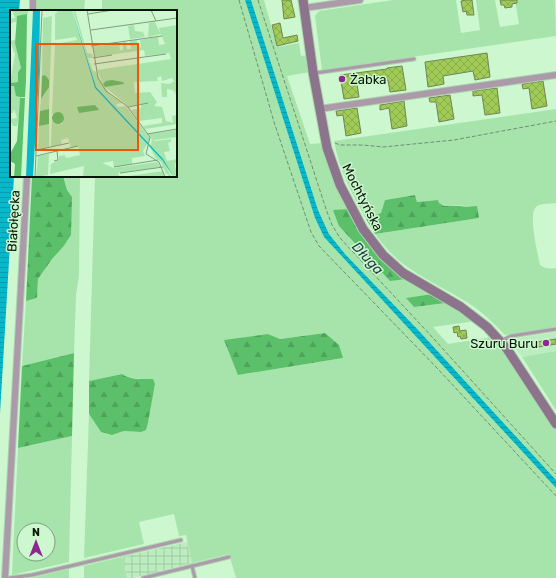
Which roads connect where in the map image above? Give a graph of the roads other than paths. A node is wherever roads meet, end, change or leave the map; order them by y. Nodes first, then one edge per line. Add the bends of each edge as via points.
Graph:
1 (360, 0) edge
2 (303, 4) edge
3 (414, 59) dead end
4 (313, 73) junction
5 (556, 75) edge
6 (319, 110) junction
7 (27, 177) edge
8 (556, 329) edge
9 (500, 341) junction
10 (556, 424) edge
11 (181, 540) dead end
12 (229, 557) dead end
13 (192, 566) junction
14 (5, 578) edge
15 (9, 578) edge
16 (143, 578) edge
17 (195, 578) edge

1 - 2 street
2 - 4 street, Mochtyńska
3 - 4 lane
4 - 6 street, Mochtyńska
5 - 6 street
6 - 9 street, Mochtyńska via 335,173 372,242 403,273 476,318
7 - 14 street, Białołęcka
8 - 9 lane via 511,336
9 - 10 street, Mochtyńska
11 - 15 lane
12 - 13 lane
13 - 16 lane
13 - 17 lane

